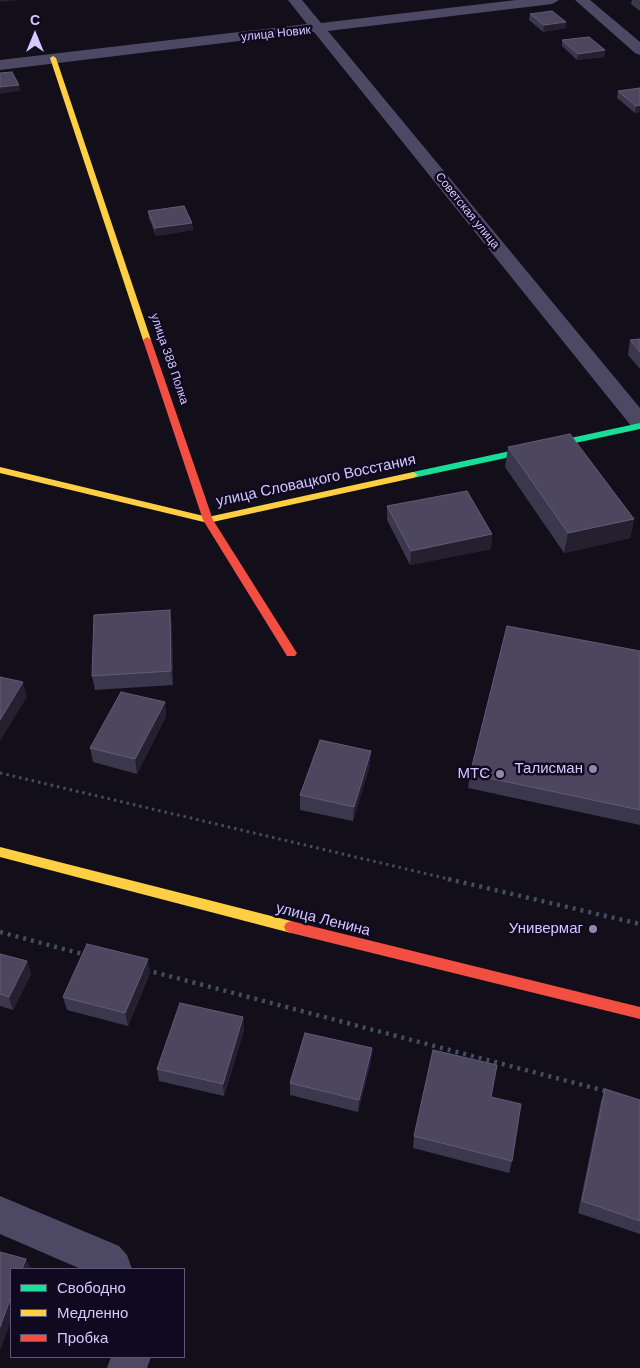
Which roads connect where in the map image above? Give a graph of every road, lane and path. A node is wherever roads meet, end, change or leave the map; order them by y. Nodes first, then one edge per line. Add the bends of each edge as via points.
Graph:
1 (295, 0) edge
2 (552, 0) edge
3 (582, 0) edge
4 (318, 29) junction
5 (640, 50) edge
6 (53, 58) junction
7 (0, 65) edge
8 (640, 422) edge
9 (640, 426) edge
10 (0, 470) edge
11 (208, 520) junction
12 (291, 653) dead end
13 (0, 773) edge
14 (0, 852) edge
15 (640, 924) edge
16 (0, 932) edge
17 (96, 957) edge
18 (143, 970) edge
19 (640, 1013) edge
20 (611, 1093) edge
21 (0, 1215) edge
22 (112, 1268) edge

1 - 4 street, Советская улица
2 - 4 street, улица Новик
3 - 5 street
4 - 6 street, улица Новик
4 - 8 street, Советская улица
6 - 7 street, улица Новик
6 - 11 street, улица 388 Полка
9 - 11 street, улица Словацкого Восстания
10 - 11 street, улица Словацкого Восстания
11 - 12 street, улица 388 Полка
13 - 15 path
14 - 19 street, улица Ленина via 252,918
16 - 17 path
18 - 20 path
21 - 22 street via 105,1260

